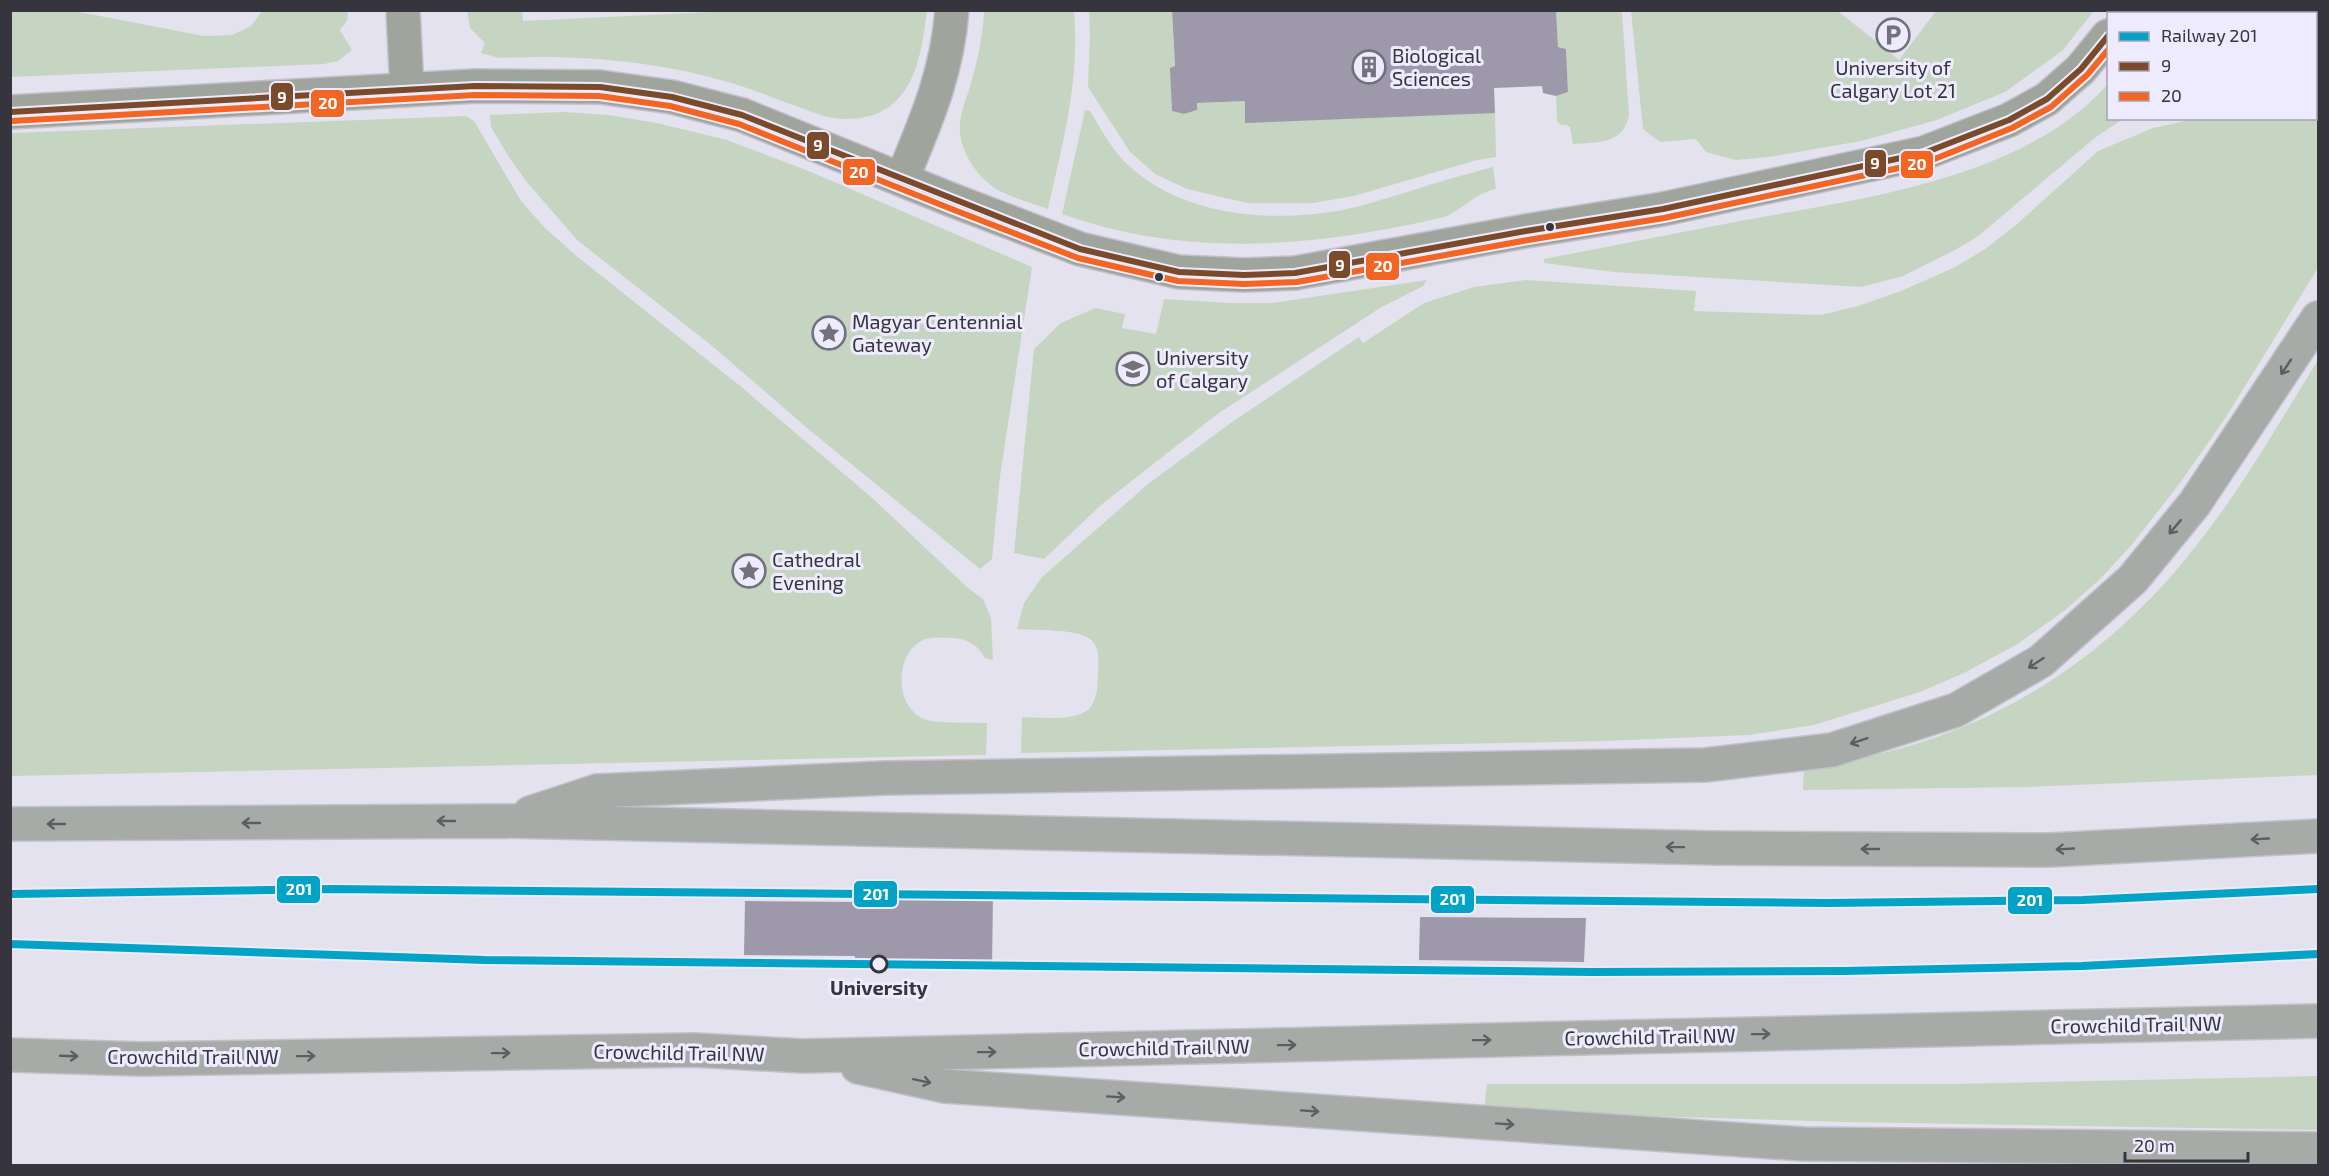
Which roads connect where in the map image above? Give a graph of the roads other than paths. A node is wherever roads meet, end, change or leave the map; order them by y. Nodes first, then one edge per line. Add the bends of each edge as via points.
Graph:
1 (403, 10) edge
2 (952, 10) edge
3 (2107, 38) edge
4 (407, 89) junction
5 (10, 112) edge
6 (902, 179) junction
7 (2319, 318) edge
8 (504, 821) junction
9 (10, 824) edge
10 (2319, 836) edge
11 (2319, 1021) edge
12 (10, 1055) edge
13 (803, 1056) junction
14 (2319, 1149) edge

1 - 4 street
2 - 6 street via 945,65
3 - 6 street via 2081,69 2047,99 2009,120 1924,153 1663,209 1295,273 1179,272 1110,258 1048,238
4 - 5 street
4 - 6 street via 600,87 672,97 742,115
7 -> 8 highway via 2195,503 2133,579 2041,661 1956,710 1832,750 1705,765 885,778 597,791
8 -> 9 highway
10 -> 8 highway via 2050,850 1714,848
13 -> 11 highway, Crowchild Trail NW
12 -> 13 highway, Crowchild Trail NW via 141,1059 694,1050
13 -> 14 highway via 944,1086 1803,1144

